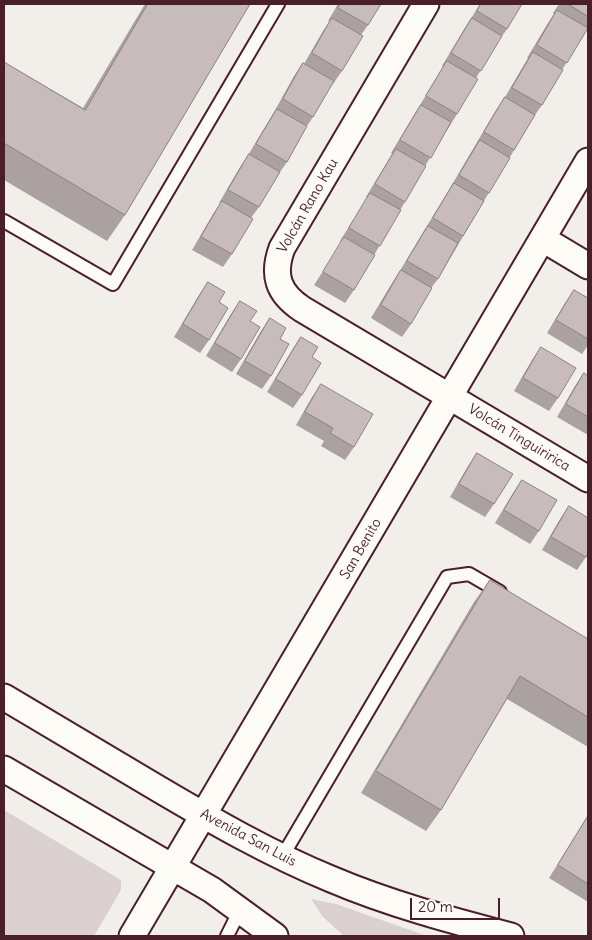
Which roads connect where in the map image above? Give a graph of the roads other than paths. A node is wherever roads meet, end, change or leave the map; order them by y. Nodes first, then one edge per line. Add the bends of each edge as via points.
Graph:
1 (278, 4) edge
2 (426, 4) edge
3 (588, 161) edge
4 (4, 221) edge
5 (543, 239) junction
6 (588, 266) edge
7 (450, 397) junction
8 (588, 479) edge
9 (511, 598) edge
10 (4, 697) edge
11 (4, 769) edge
12 (204, 816) junction
13 (282, 857) junction
14 (173, 869) junction
15 (240, 910) junction
16 (132, 936) edge
17 (228, 936) edge
18 (275, 936) edge
19 (512, 936) edge

1 - 4 lane via 113,284
2 - 7 street, Volcán Rano Kau via 282,248 276,271 284,294 292,303
3 - 5 street, San Benito
5 - 6 street
5 - 7 street, San Benito
7 - 8 street, Volcán Tinguiririca
7 - 12 street, San Benito
9 - 13 lane via 469,574 447,577
10 - 12 street, Avenida San Luis
11 - 14 street
12 - 13 street, Avenida San Luis
12 - 14 street, San Benito
13 - 19 street, Avenida San Luis via 379,898
14 - 15 street
14 - 16 street, San Benito
15 - 17 lane
15 - 18 street

